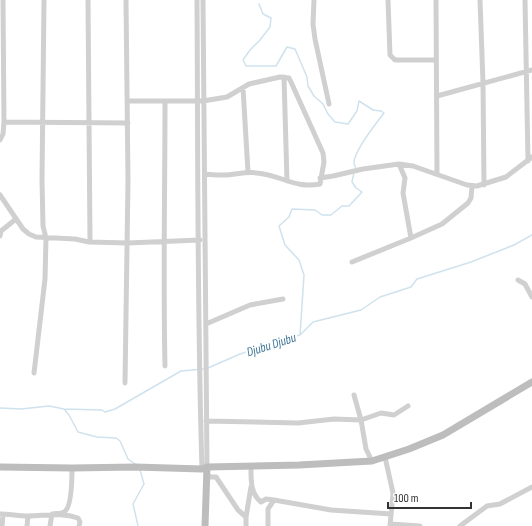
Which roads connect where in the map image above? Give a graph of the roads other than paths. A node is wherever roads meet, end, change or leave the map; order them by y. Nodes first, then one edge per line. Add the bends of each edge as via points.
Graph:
1 (3, 0) edge
2 (44, 0) edge
3 (88, 0) edge
4 (126, 0) edge
5 (197, 0) edge
6 (203, 0) edge
7 (314, 0) edge
8 (388, 0) edge
9 (436, 0) edge
10 (480, 0) edge
11 (525, 0) edge
12 (436, 60) junction
13 (530, 71) edge
14 (284, 77) junction
15 (483, 83) junction
16 (243, 88) junction
17 (437, 96) junction
18 (128, 100) junction
19 (165, 101) junction
20 (197, 102) junction
21 (203, 102) junction
22 (329, 104) dead end
23 (4, 122) junction
24 (43, 122) junction
25 (90, 122) junction
26 (128, 123) junction
27 (0, 140) edge
28 (530, 159) edge
29 (399, 164) junction
30 (248, 172) junction
31 (205, 174) junction
32 (437, 174) junction
33 (320, 178) junction
34 (287, 181) junction
35 (484, 184) junction
36 (472, 186) junction
37 (0, 195) edge
38 (16, 219) junction
39 (0, 236) edge
40 (46, 238) junction
41 (411, 238) junction
42 (197, 240) junction
43 (205, 240) junction
44 (90, 241) junction
45 (165, 242) junction
46 (128, 243) junction
47 (352, 262) dead end
48 (518, 280) dead end
49 (532, 297) edge
50 (283, 299) dead end
51 (206, 324) junction
52 (165, 366) dead end
53 (34, 373) dead end
54 (532, 382) edge
55 (126, 383) dead end
56 (354, 395) dead end
57 (408, 406) dead end
58 (206, 420) junction
59 (362, 420) junction
60 (385, 457) junction
61 (372, 461) junction
62 (251, 466) junction
63 (0, 467) edge
64 (72, 468) junction
65 (205, 468) junction
66 (207, 475) junction
67 (251, 487) junction
68 (532, 487) edge
69 (274, 500) junction
70 (2, 514) edge
71 (52, 514) junction
72 (391, 514) junction
73 (28, 516) junction
74 (246, 517) junction
75 (390, 525) edge
76 (2, 526) edge
77 (27, 526) edge
78 (50, 526) edge
79 (79, 526) edge
80 (202, 526) edge
81 (206, 526) edge
82 (246, 526) edge
83 (268, 526) edge
84 (420, 526) edge
85 (460, 526) edge

1 - 23 street
2 - 24 street
3 - 25 street
4 - 18 street
5 - 20 street
6 - 21 street
7 - 22 street via 315,39
8 - 12 street via 392,58
9 - 12 street
10 - 15 street
11 - 13 street
12 - 17 street
13 - 15 street
13 - 28 street
14 - 16 street via 249,84
14 - 33 street via 291,82 323,153 324,162
14 - 34 street
15 - 17 street
15 - 35 street
16 - 21 street via 227,97
16 - 30 street
17 - 32 street
18 - 19 street
18 - 26 street
19 - 20 street
19 - 45 street
20 - 21 street
20 - 42 street
21 - 31 street
23 - 24 street
23 - 27 street
24 - 25 street
24 - 40 street via 43,226
25 - 26 street
25 - 44 street
26 - 46 street
28 - 35 street via 506,177
29 - 32 street
29 - 33 street
29 - 41 street via 404,178 403,193
30 - 31 street
30 - 34 street
31 - 43 street
32 - 36 street
33 - 34 street via 320,184 308,186
35 - 36 street
36 - 41 street via 472,198 468,203 442,224
37 - 38 street
38 - 39 street
38 - 40 street via 29,234
40 - 44 street
40 - 53 street via 46,279
41 - 47 street
42 - 43 street
42 - 45 street
42 - 65 street via 199,377
43 - 51 street
44 - 46 street
45 - 46 street
45 - 52 street
46 - 55 street
48 - 49 street via 525,284
50 - 51 street via 250,305
51 - 58 street
54 - 60 street via 442,435
56 - 59 street
57 - 59 street via 394,415 381,413
58 - 59 street via 298,423 334,419
58 - 65 street
59 - 61 street via 366,450
60 - 61 street
60 - 72 street via 393,493
61 - 62 street
62 - 65 street
62 - 67 street
63 - 64 street
64 - 65 street
64 - 71 street via 68,509
65 - 66 street
65 - 80 street
66 - 74 street via 216,477 238,510
66 - 81 street
67 - 69 street via 261,502 266,499
67 - 74 street
68 - 85 street via 500,504 487,506
69 - 72 street via 331,510
69 - 83 street via 268,509
70 - 73 street
70 - 76 street
71 - 73 street
71 - 78 street
71 - 79 street via 78,518
72 - 75 street
73 - 77 street
74 - 82 street
75 - 84 street

